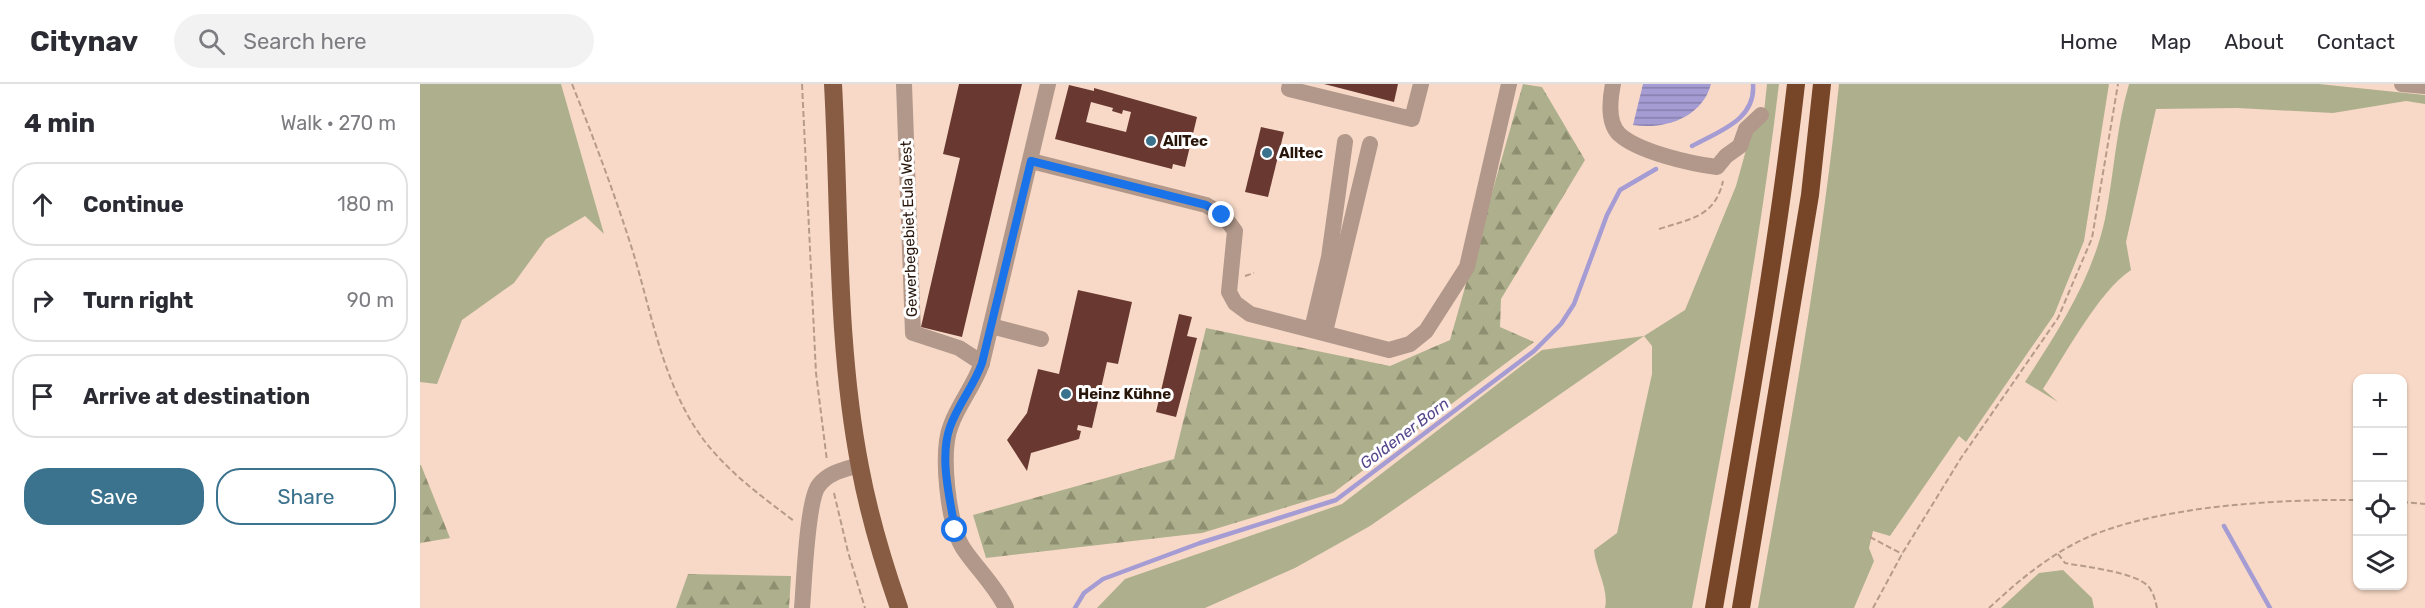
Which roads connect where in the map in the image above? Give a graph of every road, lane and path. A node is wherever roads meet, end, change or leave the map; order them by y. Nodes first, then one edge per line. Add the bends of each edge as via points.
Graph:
1 (572, 84) edge
2 (802, 84) edge
3 (833, 84) edge
4 (904, 84) edge
5 (1048, 84) edge
6 (1290, 84) edge
7 (1421, 84) edge
8 (1509, 84) edge
9 (1613, 84) edge
10 (1796, 84) edge
11 (1822, 84) edge
12 (2118, 84) edge
13 (2402, 84) edge
14 (2425, 86) edge
15 (1761, 115) dead end
16 (1345, 142) dead end
17 (1370, 144) dead end
18 (1031, 161) junction
19 (1717, 167) junction
20 (1659, 229) dead end
21 (991, 326) junction
22 (1318, 331) junction
23 (1041, 339) dead end
24 (982, 363) junction
25 (859, 465) junction
26 (830, 474) junction
27 (2353, 500) edge
28 (2407, 502) edge
29 (2425, 504) edge
30 (808, 536) junction
31 (1870, 537) dead end
32 (1902, 554) junction
33 (2058, 554) junction
34 (802, 608) edge
35 (865, 608) edge
36 (898, 608) edge
37 (1006, 608) edge
38 (1714, 608) edge
39 (1741, 608) edge
40 (1874, 608) edge
41 (1989, 608) edge
42 (2157, 608) edge

1 - 30 path via 633,252 678,396 702,438 730,471 798,523
2 - 26 path via 816,373
3 - 25 main road via 843,307
4 - 24 street, Gewerbegebiet Eula West via 913,333 959,348
5 - 18 street
6 - 7 street via 1289,89 1412,119
8 - 22 street via 1467,267 1426,331 1410,344 1389,350
9 - 19 street via 1611,111 1619,134 1692,164
10 - 38 highway via 1766,301
11 - 39 highway via 1809,195
12 - 32 path via 2092,238 2058,318 1961,458
13 - 14 street
15 - 19 street via 1746,129 1740,146
16 - 22 street
17 - 22 street
18 - 21 street
18 - 22 street via 1206,205 1222,215 1235,231 1229,292 1235,303 1250,314
19 - 20 path via 1723,180 1713,206 1702,214
21 - 23 street
21 - 24 street
24 - 37 street via 950,428 948,482 955,530
25 - 26 street
25 - 36 main road
26 - 30 street via 817,487
26 - 35 path
27 - 33 path via 2287,501 2130,522
28 - 29 path
30 - 34 street
31 - 32 path
32 - 40 path
33 - 41 path via 2026,574
33 - 42 path via 2065,563 2131,577 2146,584

